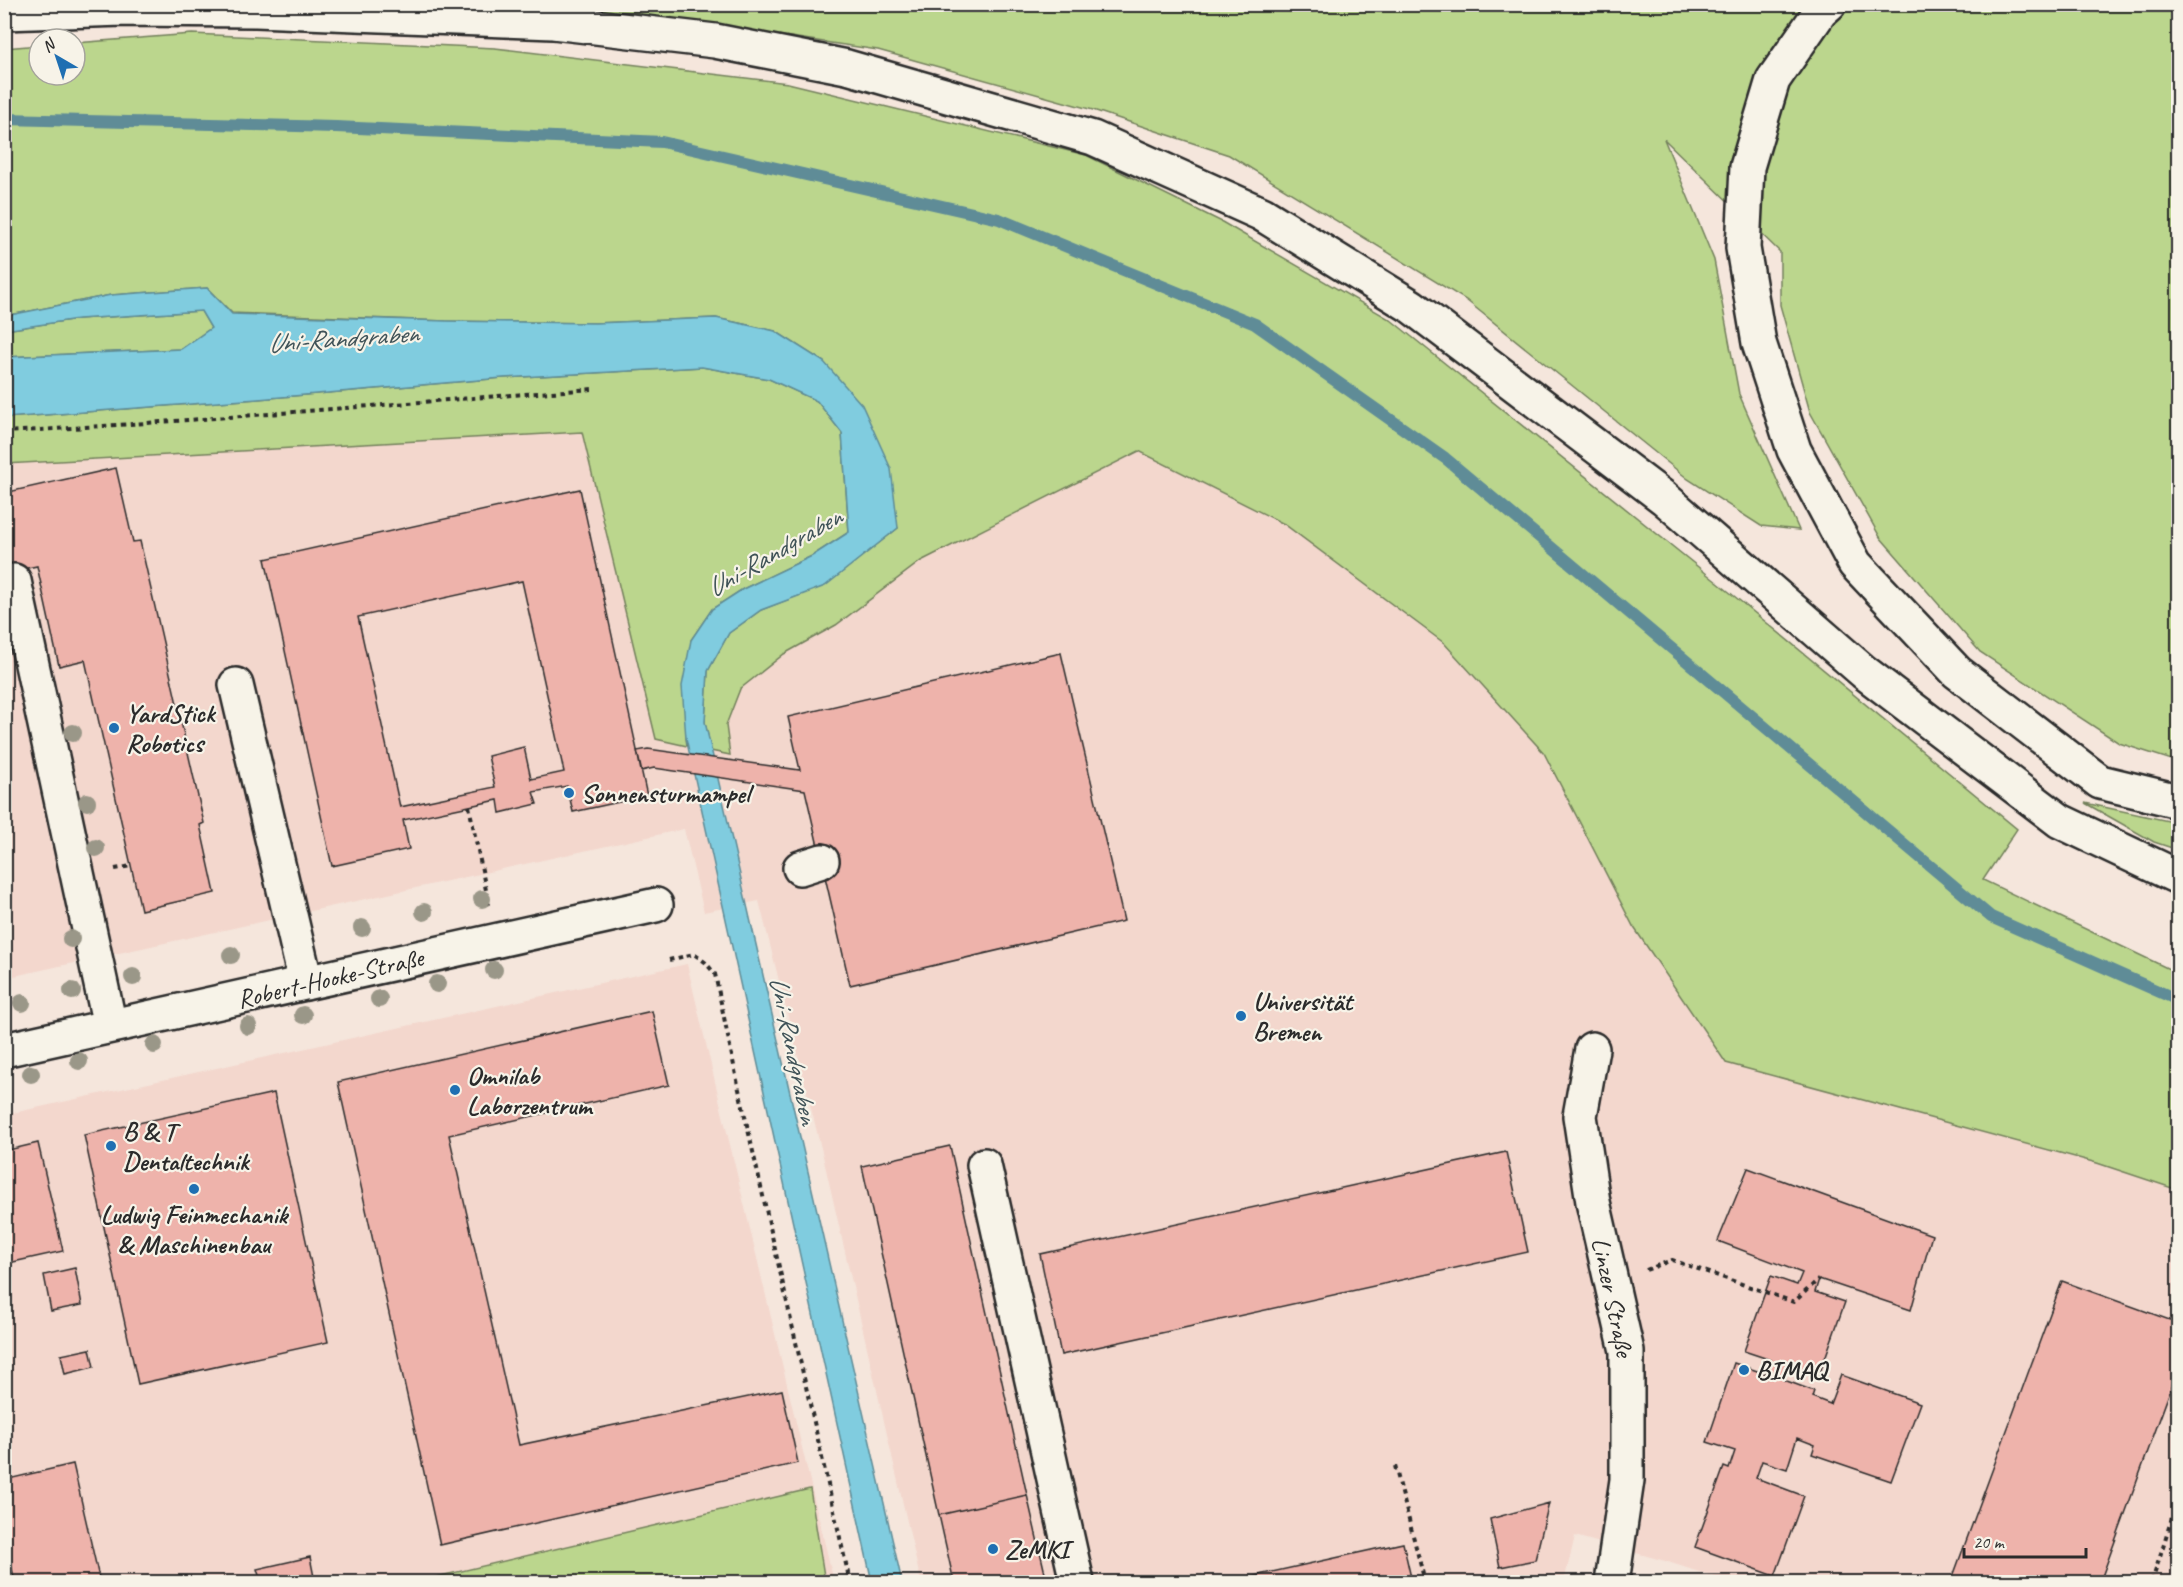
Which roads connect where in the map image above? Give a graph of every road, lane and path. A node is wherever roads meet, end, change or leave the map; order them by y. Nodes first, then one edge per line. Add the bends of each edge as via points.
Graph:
1 (1829, 4) edge
2 (4, 13) edge
3 (593, 389) dead end
4 (4, 432) edge
5 (14, 581) dead end
6 (236, 685) dead end
7 (2178, 801) edge
8 (469, 806) dead end
9 (2178, 877) edge
10 (656, 905) dead end
11 (497, 941) junction
12 (669, 960) dead end
13 (306, 983) junction
14 (110, 1026) junction
15 (1592, 1049) dead end
16 (4, 1050) edge
17 (984, 1165) dead end
18 (1819, 1279) dead end
19 (1611, 1282) junction
20 (1395, 1466) dead end
21 (2178, 1498) edge
22 (850, 1582) edge
23 (1077, 1582) edge
24 (1425, 1582) edge
25 (1612, 1582) edge
26 (2152, 1582) edge

1 - 7 main road via 1773,80 1747,167 1743,248 1755,322 1794,450 1855,564 1957,672 2100,782
2 - 9 main road via 256,10 553,22 716,41 847,67 1093,138 1262,214 1411,306 1664,498 1864,672 2060,821
3 - 4 path
5 - 14 main road
6 - 13 main road
8 - 11 path
10 - 11 main road, Robert-Hooke-Straße
11 - 13 main road, Robert-Hooke-Straße
12 - 22 path via 694,954 715,974
13 - 14 main road, Robert-Hooke-Straße
14 - 16 main road, Robert-Hooke-Straße
15 - 19 main road, Linzer Straße via 1580,1116 1593,1202
17 - 23 main road
18 - 19 path via 1794,1302 1672,1260
19 - 25 main road, Linzer Straße via 1628,1351 1627,1480
20 - 24 path
21 - 26 path

